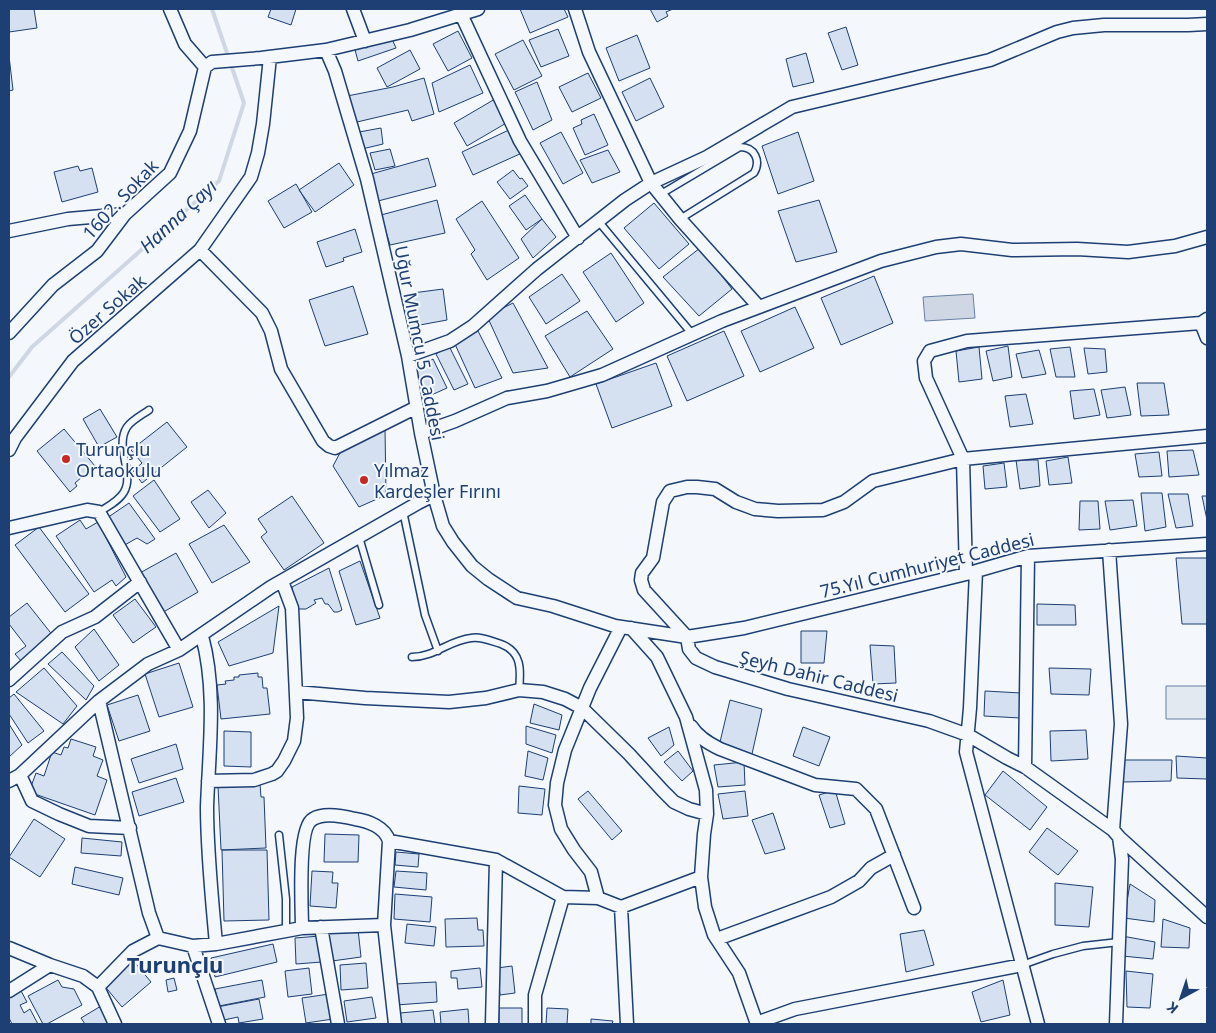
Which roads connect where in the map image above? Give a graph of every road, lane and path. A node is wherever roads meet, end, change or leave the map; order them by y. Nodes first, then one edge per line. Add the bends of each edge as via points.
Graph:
1 (170, 9) edge
2 (353, 9) edge
3 (478, 9) edge
4 (575, 9) edge
5 (461, 14) junction
6 (1207, 24) edge
7 (365, 41) junction
8 (326, 50) junction
9 (266, 58) junction
10 (208, 65) junction
11 (651, 183) junction
12 (660, 194) junction
13 (125, 214) junction
14 (680, 219) junction
15 (599, 222) junction
16 (9, 231) edge
17 (1207, 237) edge
18 (578, 238) junction
19 (200, 250) junction
20 (758, 307) junction
21 (1204, 321) edge
22 (9, 333) edge
23 (693, 335) junction
24 (1207, 338) edge
25 (408, 356) junction
26 (417, 407) junction
27 (149, 410) dead end
28 (421, 433) junction
29 (1207, 436) edge
30 (9, 450) edge
31 (962, 459) junction
32 (434, 495) junction
33 (403, 511) junction
34 (100, 512) junction
35 (9, 528) edge
36 (359, 537) junction
37 (1207, 544) edge
38 (1108, 550) junction
39 (1028, 556) junction
40 (971, 572) junction
41 (282, 581) junction
42 (140, 582) junction
43 (379, 606) dead end
44 (626, 627) junction
45 (202, 636) junction
46 (687, 637) junction
47 (179, 650) junction
48 (438, 651) junction
49 (412, 657) dead end
50 (9, 680) edge
51 (519, 690) junction
52 (296, 692) junction
53 (100, 700) junction
54 (582, 708) junction
55 (686, 717) junction
56 (968, 735) junction
57 (1025, 767) junction
58 (14, 778) edge
59 (208, 781) junction
60 (707, 814) junction
61 (130, 828) junction
62 (1116, 833) junction
63 (279, 835) dead end
64 (389, 841) junction
65 (894, 854) junction
66 (496, 860) junction
67 (701, 877) junction
68 (562, 897) junction
69 (598, 898) junction
70 (621, 907) junction
71 (914, 908) dead end
72 (1207, 917) edge
73 (384, 925) junction
74 (322, 927) junction
75 (302, 928) junction
76 (286, 931) junction
77 (158, 938) junction
78 (717, 939) junction
79 (1119, 942) junction
80 (216, 944) junction
81 (194, 946) junction
82 (9, 948) edge
83 (50, 965) junction
84 (1022, 965) junction
85 (98, 987) junction
86 (9, 990) edge
87 (757, 1023) edge
88 (116, 1024) edge
89 (219, 1024) edge
90 (338, 1024) edge
91 (394, 1024) edge
92 (492, 1024) edge
93 (535, 1024) edge
94 (628, 1024) edge
95 (1038, 1024) edge
96 (1116, 1024) edge

1 - 10 street via 184,44
2 - 7 street
3 - 5 street
4 - 11 street via 589,52
5 - 7 street
5 - 18 street via 520,141
6 - 11 street via 1073,28 990,60 792,106 707,157
7 - 8 street
8 - 9 street
8 - 25 street, Uğur Mumcu 5 Caddesi via 367,179
9 - 10 street
9 - 19 street, Özer Sokak via 263,124 256,164 251,177
10 - 13 street, 1602. Sokak via 190,131 170,173
11 - 12 street
11 - 15 street
12 - 14 street
12 - 14 lane via 740,147 753,151 758,164 754,173
13 - 16 street via 68,219
13 - 22 street, 1602. Sokak via 98,251 53,285
14 - 20 street
15 - 18 street
15 - 23 lane
17 - 20 street via 1175,246 1128,252 1012,250 961,244 936,247 881,261
18 - 25 street via 473,326 450,341
19 - 26 street via 262,313 282,369 323,441 329,446 335,448 354,440
19 - 30 street, Özer Sokak via 73,361
20 - 23 street
21 - 24 street
21 - 31 street via 967,340 930,351 924,361 926,378
23 - 28 street via 602,375 547,391 507,398
25 - 26 street, Uğur Mumcu 5 Caddesi
26 - 28 street, Uğur Mumcu 5 Caddesi
27 - 34 lane via 128,425 122,437 127,479 124,492
28 - 32 street, Uğur Mumcu 5 Caddesi
29 - 31 street
31 - 40 street
31 - 46 street, Şeyh Dahir Caddesi via 873,481 844,502 823,510 755,508 736,502 715,489 698,487 670,491 663,502 653,558 641,580 644,590
32 - 33 street
32 - 44 street via 443,526 453,542 472,566 488,579 517,598
33 - 36 street
33 - 48 lane via 426,615
34 - 35 street via 87,510
34 - 42 street
36 - 41 street
36 - 43 lane
37 - 38 street, 75.Yıl Cumhuriyet Caddesi
38 - 39 street, 75.Yıl Cumhuriyet Caddesi
38 - 62 street via 1121,724
39 - 40 street, 75.Yıl Cumhuriyet Caddesi
39 - 57 street
40 - 46 street, 75.Yıl Cumhuriyet Caddesi via 744,628
40 - 56 street
41 - 45 street
41 - 52 street via 292,608
42 - 47 street
42 - 50 street via 95,617 62,632
44 - 46 street
44 - 54 street via 590,688
44 - 55 street via 657,657
45 - 47 street
45 - 59 street via 211,712
46 - 56 street, Şeyh Dahir Caddesi via 689,649 696,658 715,667 788,690 929,721
47 - 53 street via 148,664
48 - 49 lane
48 - 51 lane via 471,638 485,638 508,647 519,659
51 - 52 street via 449,702
51 - 54 street via 543,692
52 - 59 street via 296,734 277,771 260,779
53 - 58 street
53 - 61 street
54 - 60 street via 662,792 674,802
54 - 69 street via 565,750 555,805 561,828 591,872
55 - 60 street via 706,790
55 - 65 street via 695,733 709,744 815,785 856,790 876,809
56 - 57 street, Şeyh Dahir Caddesi
56 - 84 street via 966,752
57 - 62 street, Şeyh Dahir Caddesi
58 - 61 street via 32,801 59,814 89,826
59 - 80 street
60 - 67 street
61 - 77 street via 149,913
62 - 72 street, Şeyh Dahir Caddesi
62 - 79 street via 1122,859
63 - 76 lane
64 - 66 street
64 - 73 street
64 - 75 street via 381,829 358,819 343,816 312,819 302,842
65 - 71 street
65 - 78 street via 871,868 859,881 831,897
66 - 68 street
66 - 92 street
67 - 70 street
67 - 78 street via 706,907
68 - 69 street
68 - 93 street via 535,995
69 - 70 street
70 - 94 street
73 - 74 street
73 - 91 street
74 - 75 street
74 - 90 street
75 - 76 street
76 - 80 street
77 - 81 street
77 - 85 street via 133,951
78 - 87 street via 739,973
79 - 84 lane via 1083,946
79 - 96 street
80 - 81 street
81 - 89 street
82 - 83 street
83 - 85 street via 83,976
83 - 86 street
84 - 87 street via 795,1009
84 - 95 street
85 - 88 street

